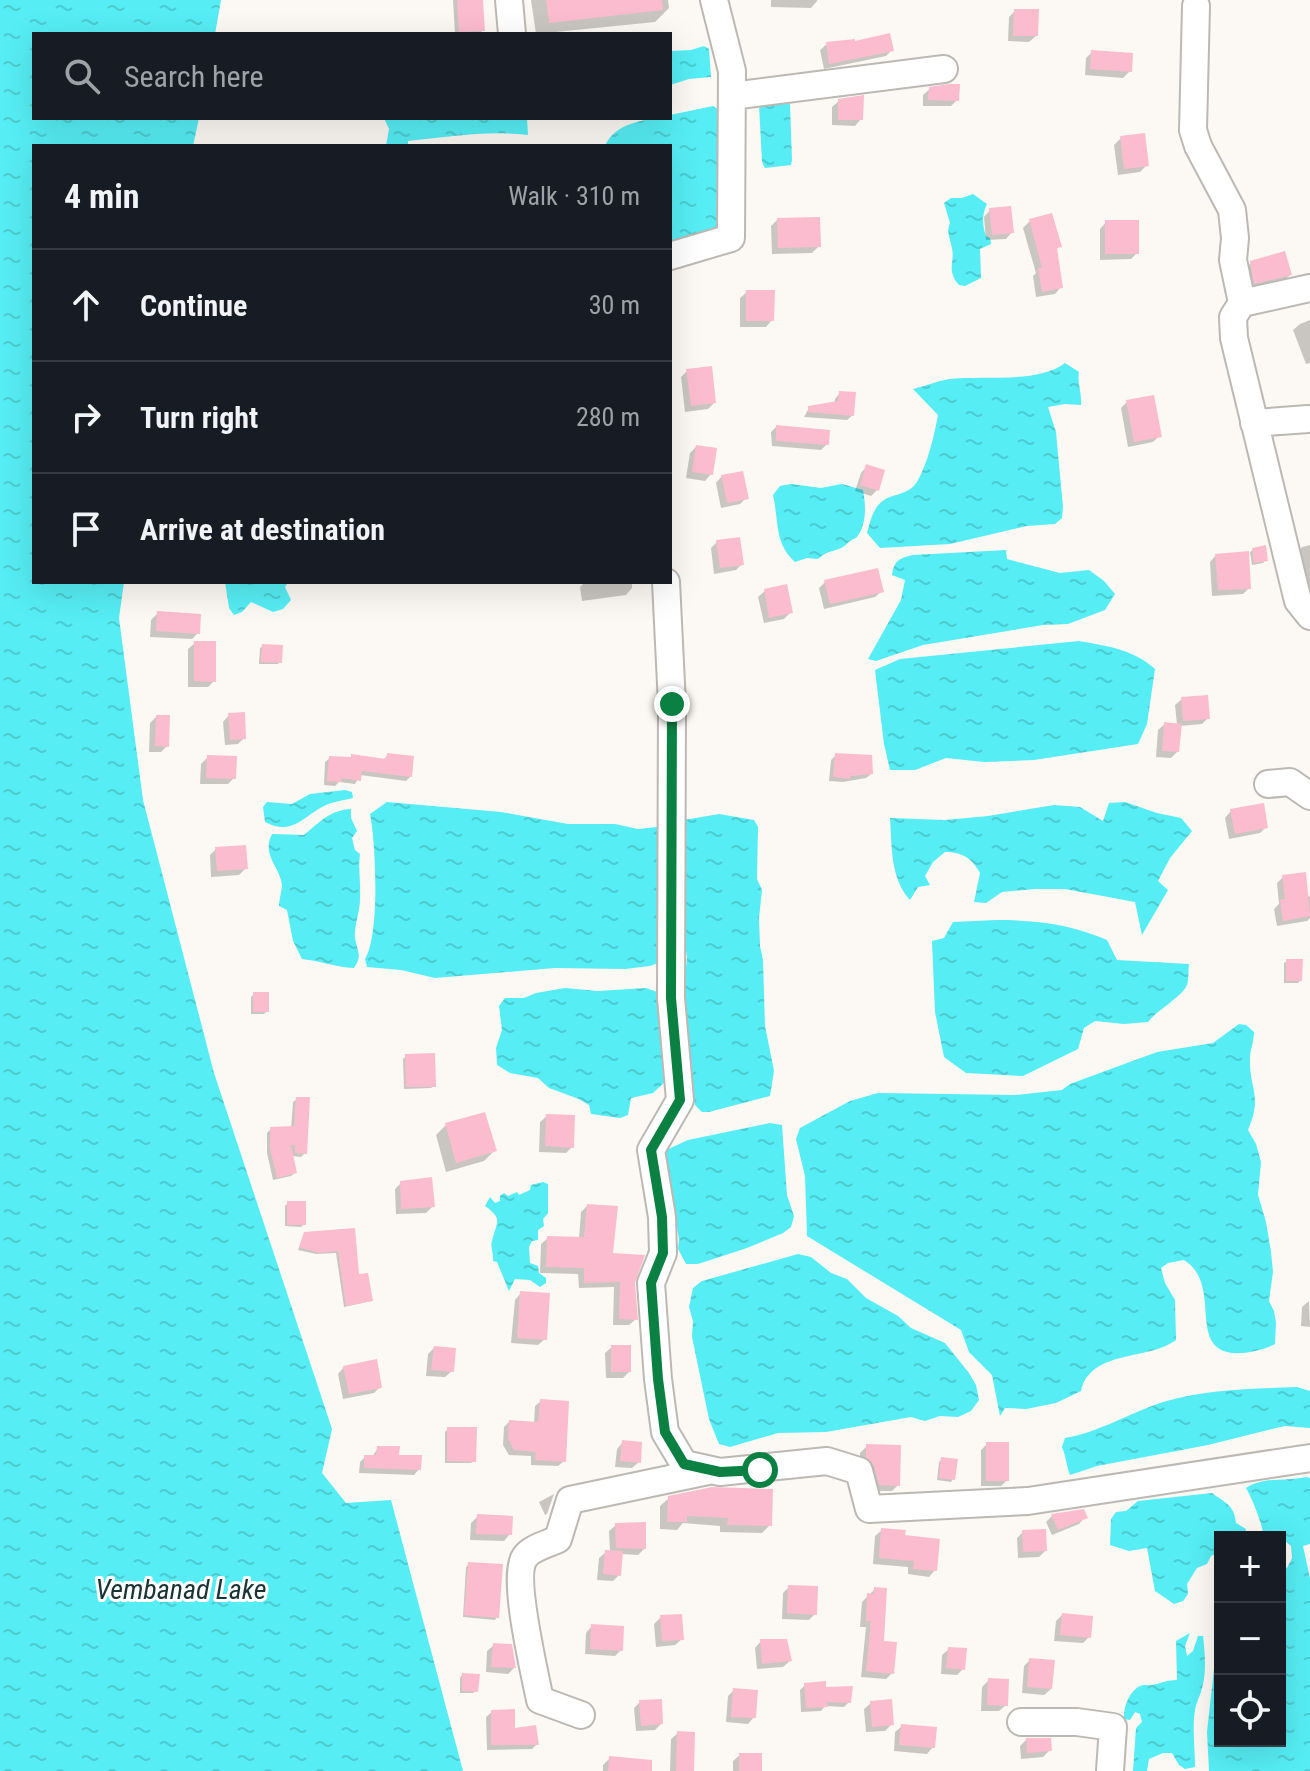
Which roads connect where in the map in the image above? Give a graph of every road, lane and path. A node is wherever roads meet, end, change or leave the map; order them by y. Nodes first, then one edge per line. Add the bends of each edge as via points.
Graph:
1 (509, 0) edge
2 (714, 0) edge
3 (1196, 6) dead end
4 (512, 32) edge
5 (944, 69) dead end
6 (732, 96) junction
7 (672, 255) edge
8 (1310, 288) edge
9 (1242, 303) junction
10 (1308, 419) dead end
11 (1254, 423) junction
12 (666, 584) edge
13 (1310, 616) edge
14 (1268, 784) dead end
15 (1310, 796) edge
16 (1310, 1458) edge
17 (711, 1470) junction
18 (581, 1715) dead end
19 (1021, 1722) dead end
20 (1110, 1771) edge

1 - 4 street
2 - 6 street via 732,71
3 - 9 street via 1193,130 1232,210 1233,260
5 - 6 street
6 - 7 street via 731,238
8 - 9 street
9 - 11 street via 1233,317 1234,338
10 - 11 street
11 - 13 street via 1298,601
12 - 17 street via 672,720 671,998 680,1100 651,1150 663,1253 651,1283 665,1432 684,1464
14 - 15 street via 1290,782
16 - 17 street via 1028,1501 869,1509 859,1471 827,1461
17 - 18 street via 570,1500 558,1539 526,1554 521,1566 525,1626 540,1700
19 - 20 street via 1113,1727

